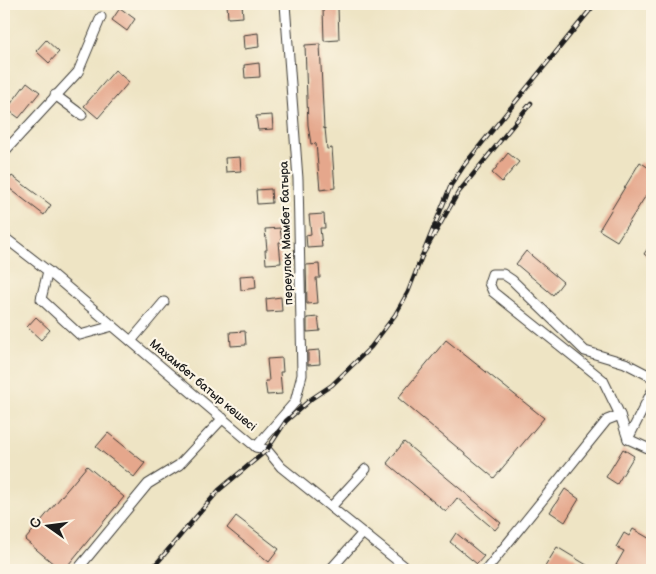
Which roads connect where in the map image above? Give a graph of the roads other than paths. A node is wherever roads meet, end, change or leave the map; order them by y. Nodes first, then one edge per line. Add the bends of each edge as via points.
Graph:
1 (285, 4) edge
2 (101, 17) dead end
3 (55, 95) junction
4 (82, 115) dead end
5 (4, 152) edge
6 (4, 237) edge
7 (48, 272) junction
8 (164, 302) dead end
9 (113, 326) junction
10 (131, 341) junction
11 (652, 377) edge
12 (652, 390) edge
13 (620, 415) junction
14 (223, 418) junction
15 (628, 439) junction
16 (256, 447) junction
17 (652, 450) edge
18 (366, 469) dead end
19 (331, 507) junction
20 (363, 533) junction
21 (77, 570) edge
22 (330, 570) edge
23 (409, 570) edge
24 (486, 570) edge

1 - 16 street, переулок Мамбет батыра via 298,179 302,376 295,402
2 - 3 street via 78,72
3 - 4 street
3 - 5 street
6 - 7 street, Махамбет батыр көшесі
7 - 9 street, Махамбет батыр көшесі
7 - 9 street via 41,299 80,335
8 - 10 street
9 - 10 street, Махамбет батыр көшесі
10 - 14 street, Махамбет батыр көшесі
11 - 13 street via 625,363 585,351 512,280 503,274 492,274 489,283 493,292 603,380
12 - 15 street
13 - 15 street
13 - 24 street via 607,420
14 - 16 street, Махамбет батыр көшесі
14 - 21 street via 179,465 148,484
15 - 17 street
16 - 19 street, Махамбет батыр көшесі via 268,450 281,467
18 - 19 street
19 - 20 street, Махамбет батыр көшесі
20 - 22 street
20 - 23 street, Махамбет батыр көшесі

